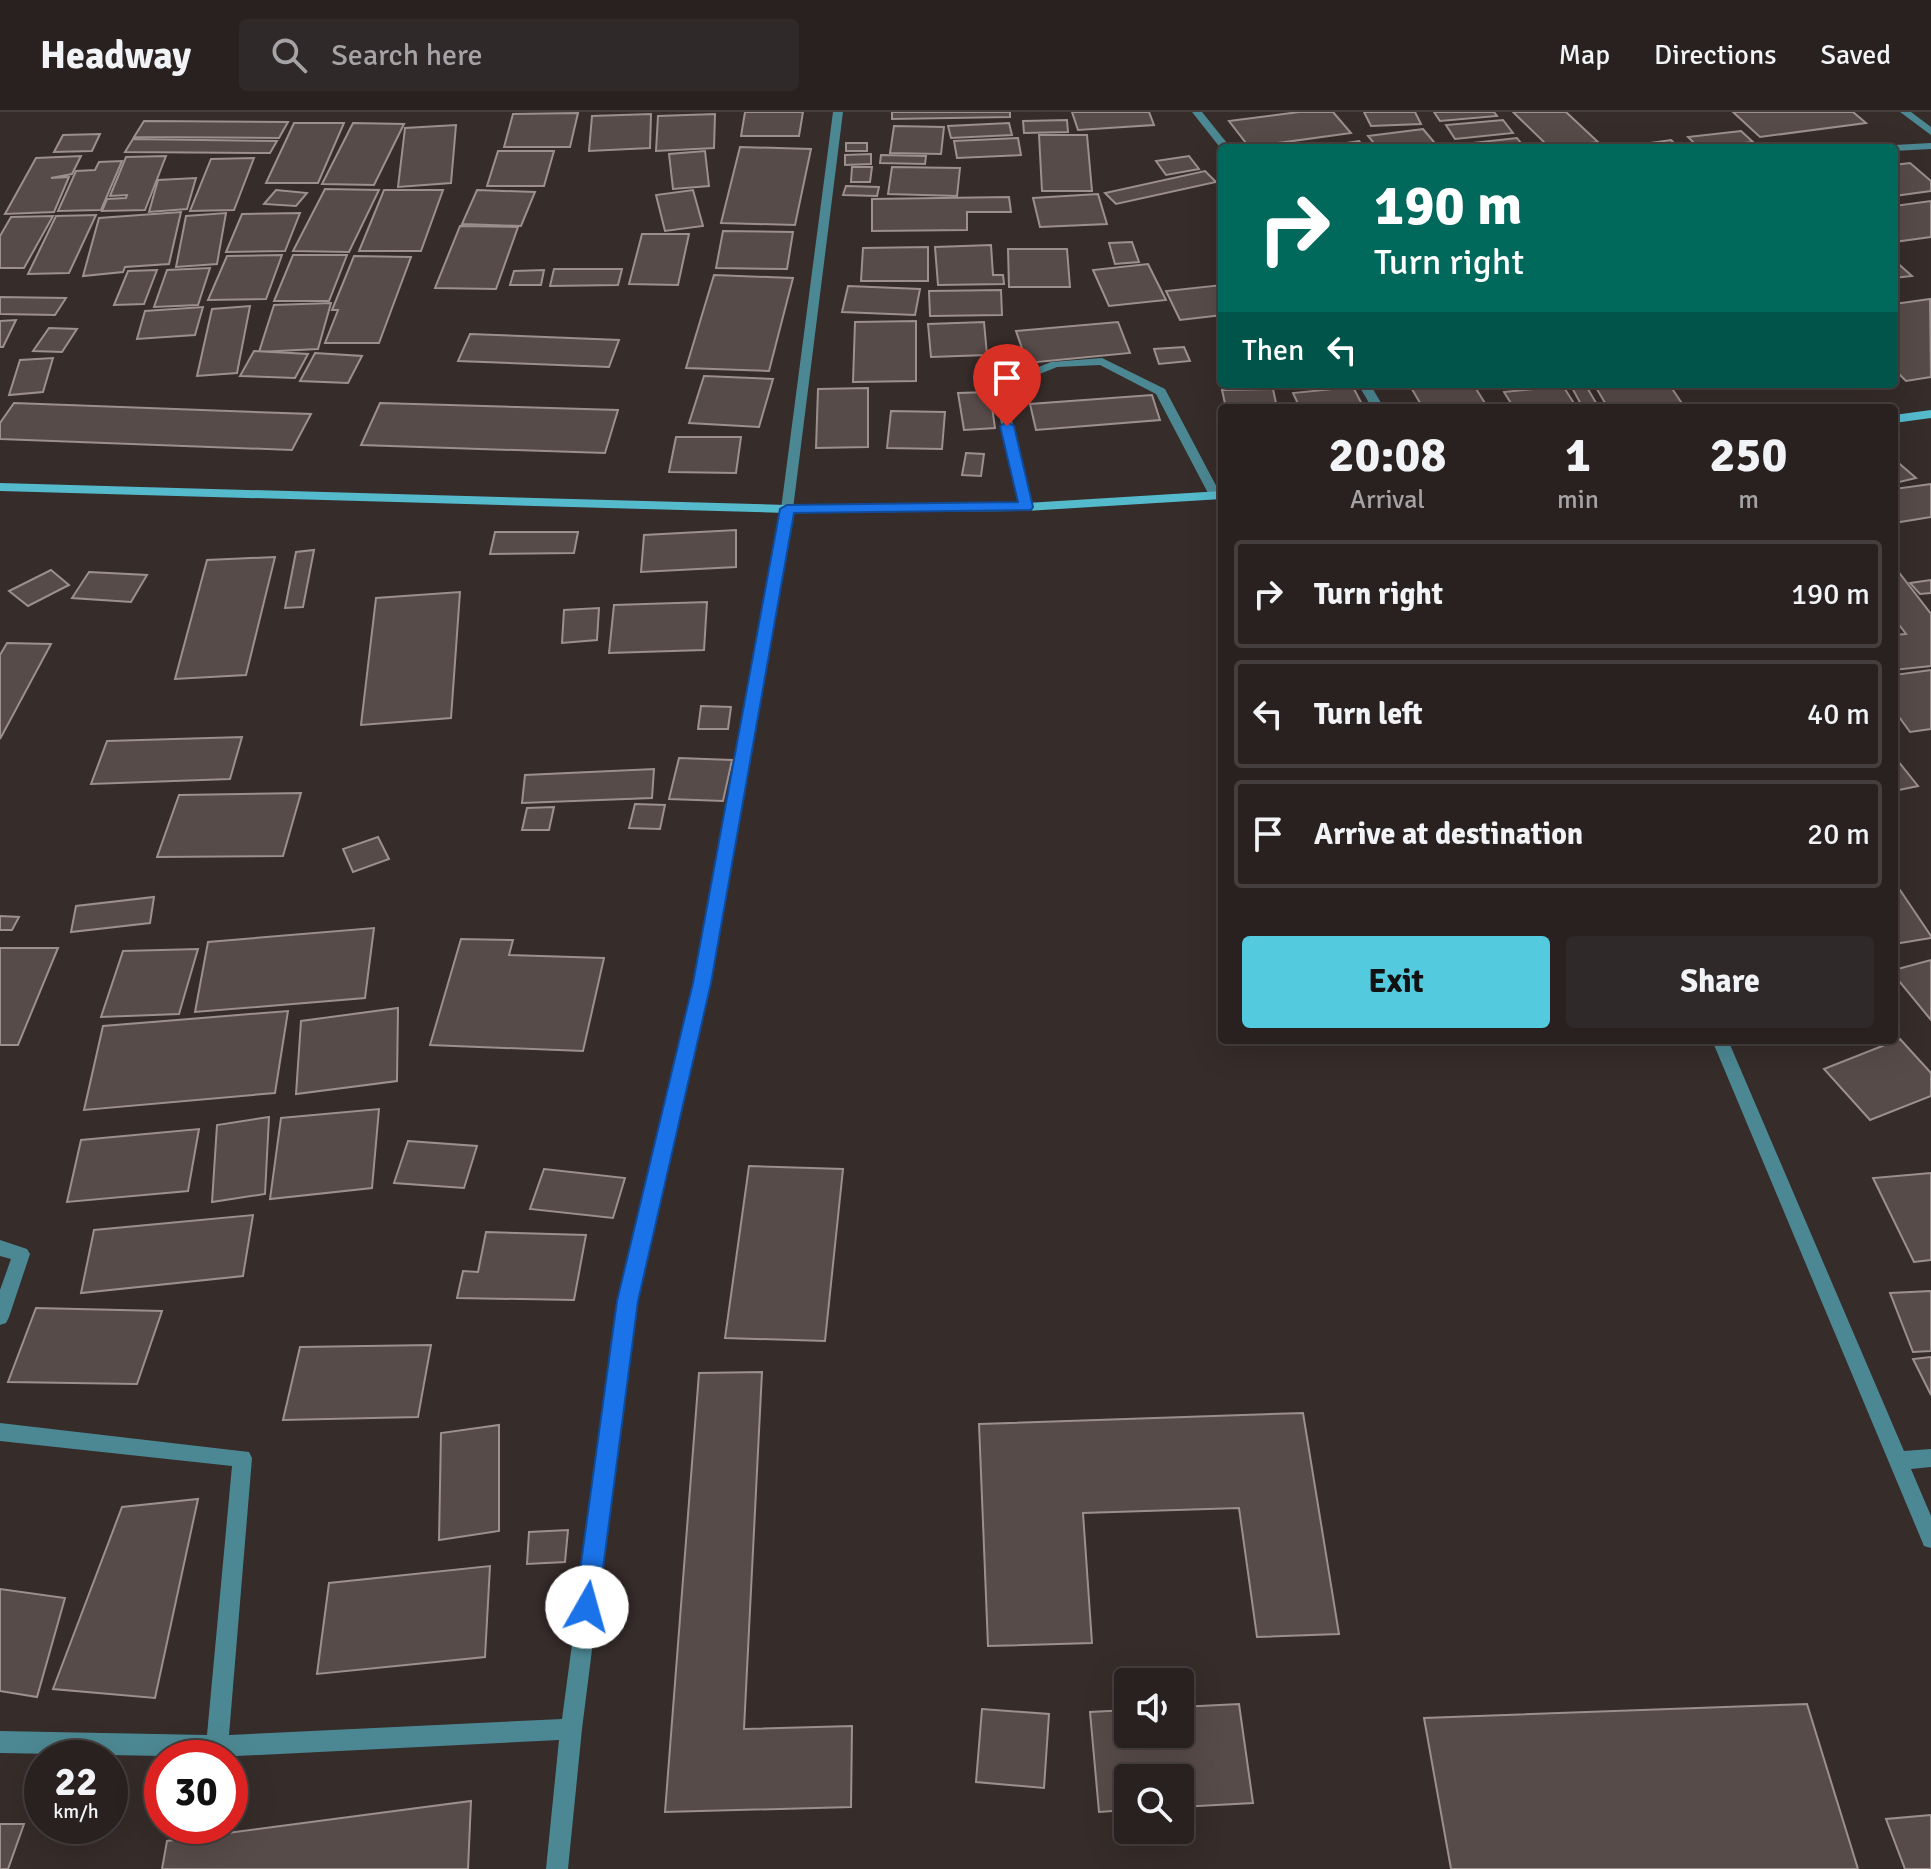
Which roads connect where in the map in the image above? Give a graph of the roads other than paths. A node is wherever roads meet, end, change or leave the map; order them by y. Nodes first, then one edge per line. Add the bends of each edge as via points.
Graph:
1 (838, 112) edge
2 (1197, 112) edge
3 (1905, 112) edge
4 (1931, 132) edge
5 (1223, 144) edge
6 (1931, 146) edge
7 (1898, 148) edge
8 (1931, 414) edge
9 (1898, 418) edge
10 (0, 487) edge
11 (1218, 495) edge
12 (1026, 507) junction
13 (787, 509) junction
14 (1722, 1044) edge
15 (0, 1248) edge
16 (0, 1317) edge
17 (0, 1432) edge
18 (1931, 1458) edge
19 (1896, 1461) junction
20 (1931, 1539) edge
21 (571, 1729) junction
22 (218, 1740) edge
23 (0, 1742) edge
24 (144, 1745) edge
25 (248, 1745) edge
26 (557, 1869) edge

1 - 13 street
2 - 5 street
3 - 4 street
6 - 7 street
8 - 9 main road
10 - 13 main road
11 - 12 main road
11 - 12 street via 1161,392 1102,361 1055,364 1016,380 1001,399
12 - 13 main road
13 - 21 street via 702,983 627,1301
14 - 19 street
15 - 16 street via 21,1254
17 - 22 street via 242,1458
18 - 19 street
19 - 20 street
21 - 25 street
21 - 26 street
23 - 24 street

